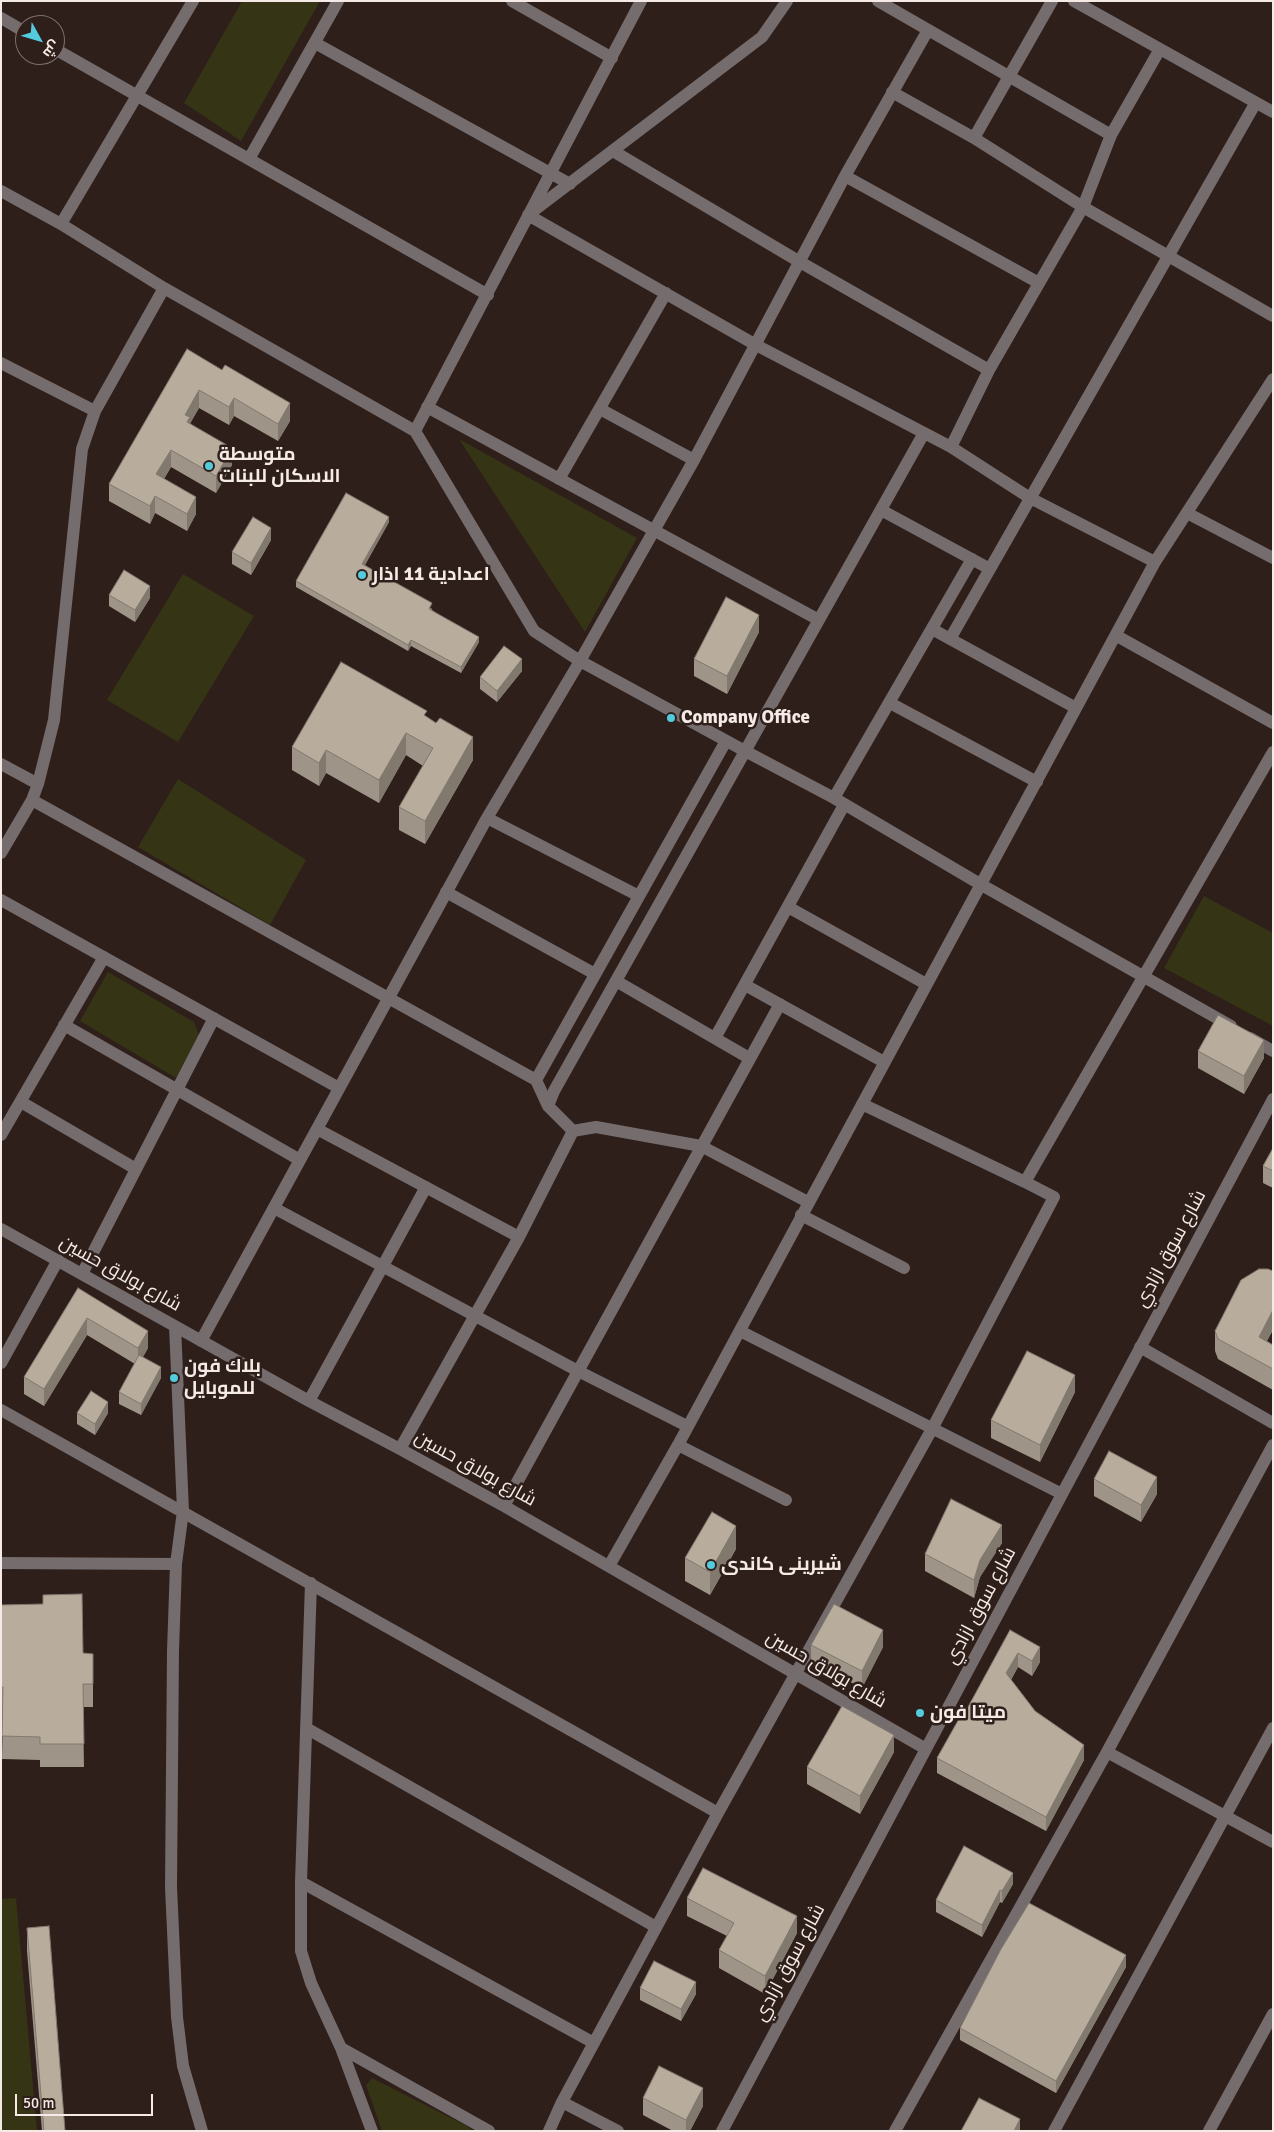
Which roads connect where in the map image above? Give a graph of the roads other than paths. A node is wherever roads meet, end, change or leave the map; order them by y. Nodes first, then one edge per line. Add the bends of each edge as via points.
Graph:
1 (192, 1) edge
2 (338, 1) edge
3 (512, 1) edge
4 (641, 1) edge
5 (787, 1) edge
6 (878, 1) edge
7 (1052, 1) edge
8 (1074, 1) edge
9 (1, 18) edge
10 (15, 26) edge
11 (928, 30) junction
12 (315, 43) junction
13 (1160, 50) junction
14 (65, 54) edge
15 (612, 58) junction
16 (1009, 77) junction
17 (892, 92) junction
18 (138, 95) junction
19 (1255, 104) junction
20 (1273, 112) edge
21 (1111, 135) junction
22 (974, 138) junction
23 (613, 151) junction
24 (249, 159) junction
25 (551, 173) junction
26 (845, 176) junction
27 (570, 184) junction
28 (1, 191) edge
29 (1083, 208) junction
30 (528, 215) junction
31 (61, 224) junction
32 (1167, 257) junction
33 (800, 262) junction
34 (1039, 283) junction
35 (164, 288) junction
36 (666, 293) junction
37 (488, 295) junction
38 (1273, 316) edge
39 (756, 345) junction
40 (1, 363) edge
41 (989, 370) junction
42 (1273, 379) edge
43 (428, 407) junction
44 (600, 409) junction
45 (95, 411) junction
46 (416, 431) junction
47 (924, 433) junction
48 (951, 447) junction
49 (694, 460) junction
50 (559, 479) junction
51 (1030, 498) junction
52 (881, 510) junction
53 (1187, 513) junction
54 (655, 530) junction
55 (1273, 558) edge
56 (972, 559) junction
57 (1156, 562) junction
58 (990, 569) junction
59 (819, 620) junction
60 (932, 629) junction
61 (1117, 636) junction
62 (950, 639) junction
63 (580, 661) junction
64 (890, 704) junction
65 (1076, 708) junction
66 (1273, 723) edge
67 (726, 740) junction
68 (745, 752) junction
69 (1273, 752) edge
70 (1, 764) edge
71 (1037, 782) junction
72 (38, 784) junction
73 (32, 800) junction
74 (839, 801) junction
75 (487, 818) junction
76 (1, 853) edge
77 (980, 884) junction
78 (446, 892) junction
79 (639, 896) junction
80 (1, 900) edge
81 (788, 907) junction
82 (104, 957) junction
83 (595, 974) junction
84 (1143, 976) junction
85 (616, 981) junction
86 (926, 984) junction
87 (745, 985) junction
88 (388, 999) junction
89 (780, 1004) junction
90 (214, 1018) junction
91 (64, 1025) junction
92 (714, 1038) junction
93 (1273, 1051) edge
94 (749, 1058) junction
95 (884, 1062) junction
96 (536, 1080) junction
97 (339, 1088) junction
98 (177, 1091) junction
99 (1273, 1099) edge
100 (21, 1102) junction
101 (862, 1104) junction
102 (548, 1106) junction
103 (317, 1129) junction
104 (573, 1131) junction
105 (1, 1135) edge
106 (701, 1146) junction
107 (300, 1160) junction
108 (136, 1169) junction
109 (1025, 1182) junction
110 (426, 1187) junction
111 (808, 1202) junction
112 (274, 1208) junction
113 (801, 1215) junction
114 (1, 1229) edge
115 (519, 1237) junction
116 (58, 1260) junction
117 (382, 1265) junction
118 (904, 1268) dead end
119 (82, 1274) junction
120 (475, 1316) junction
121 (175, 1326) junction
122 (740, 1331) junction
123 (201, 1341) junction
124 (1140, 1347) junction
125 (1, 1363) edge
126 (578, 1371) junction
127 (309, 1401) junction
128 (1, 1410) edge
129 (1273, 1423) edge
130 (687, 1426) junction
131 (932, 1429) junction
132 (678, 1445) junction
133 (1273, 1446) edge
134 (400, 1449) junction
135 (1062, 1494) junction
136 (786, 1500) dead end
137 (504, 1506) junction
138 (183, 1511) junction
139 (1, 1562) edge
140 (176, 1564) junction
141 (609, 1566) junction
142 (311, 1583) junction
143 (795, 1675) junction
144 (306, 1728) junction
145 (1273, 1728) edge
146 (926, 1748) junction
147 (1107, 1752) junction
148 (718, 1813) junction
149 (1224, 1816) junction
150 (1273, 1842) edge
151 (301, 1882) junction
152 (656, 1927) junction
153 (1273, 2014) edge
154 (594, 2043) junction
155 (341, 2048) junction
156 (562, 2102) junction
157 (723, 2130) edge
158 (202, 2131) edge
159 (372, 2131) edge
160 (489, 2131) edge
161 (549, 2131) edge
162 (618, 2131) edge
163 (895, 2131) edge
164 (1054, 2131) edge
165 (1209, 2131) edge

1 - 18 street
2 - 12 street
3 - 15 street
4 - 15 street
5 - 23 street via 762,37
6 - 11 street
7 - 16 street
8 - 13 street
9 - 10 street
11 - 16 street
11 - 17 street
12 - 24 street
12 - 25 street
13 - 19 street
13 - 21 street
14 - 18 street
15 - 25 street
16 - 21 street
16 - 22 street
17 - 22 street
17 - 26 street
18 - 24 street
18 - 31 street
19 - 20 street
19 - 32 street
21 - 29 street
22 - 29 street
23 - 27 street
23 - 33 street
24 - 37 street
25 - 27 street
25 - 30 street
26 - 33 street
26 - 34 street
27 - 30 street
28 - 31 street
29 - 32 street
29 - 34 street
30 - 36 street
30 - 37 street
31 - 35 street
32 - 38 street
32 - 51 street
33 - 39 street
33 - 41 street
34 - 41 street
35 - 45 street
35 - 46 street
36 - 39 street
36 - 44 street
37 - 43 street
39 - 47 street
39 - 49 street
40 - 45 street
41 - 48 street
42 - 53 street
43 - 46 street
43 - 50 street
44 - 49 street
44 - 50 street
45 - 72 street via 82,449 54,720
46 - 63 street via 534,631
47 - 48 street
47 - 52 street
48 - 51 street
49 - 54 street
50 - 54 street
51 - 57 street
51 - 58 street
52 - 56 street
52 - 59 street
53 - 55 street
53 - 57 street
54 - 59 street
54 - 63 street
56 - 58 street
56 - 60 street
57 - 61 street
58 - 62 street
59 - 68 street
60 - 62 street
60 - 64 street
61 - 65 street
61 - 66 street
62 - 65 street
63 - 67 street
63 - 75 street
64 - 71 street
64 - 74 street
65 - 71 street
67 - 68 street
67 - 79 street
68 - 74 street
68 - 85 street
69 - 84 street
70 - 72 street
71 - 77 street
72 - 73 street
73 - 76 street
73 - 88 street
74 - 77 street
74 - 81 street
75 - 78 street
75 - 79 street
77 - 84 street
77 - 86 street
78 - 83 street
78 - 88 street
79 - 83 street
80 - 82 street
81 - 86 street
81 - 87 street
82 - 90 street
82 - 91 street
83 - 96 street
84 - 93 street
84 - 109 street
85 - 92 street
85 - 102 street
86 - 95 street
87 - 89 street
87 - 92 street
88 - 96 street
88 - 97 street
89 - 94 street
89 - 95 street
90 - 97 street
90 - 98 street
91 - 98 street
91 - 100 street
92 - 94 street
94 - 106 street
95 - 101 street
96 - 102 street
97 - 103 street
98 - 107 street
98 - 108 street
99 - 124 street, شارع سوق ازادي
100 - 105 street
100 - 108 street
101 - 109 street
101 - 111 street
102 - 104 street
103 - 107 street
103 - 110 street
104 - 106 street via 596,1127
104 - 115 street
106 - 111 street
106 - 126 street
107 - 112 street
108 - 119 street
109 - 131 street via 1054,1198
110 - 115 street
110 - 117 street
111 - 113 street
112 - 117 street
112 - 123 street
113 - 118 street
113 - 122 street
114 - 116 street, شارع بولاق حسين
115 - 120 street
116 - 119 street, شارع بولاق حسين
116 - 125 street
117 - 120 street
117 - 127 street
119 - 121 street, شارع بولاق حسين
120 - 126 street
120 - 134 street
121 - 123 street, شارع بولاق حسين
121 - 138 street
122 - 130 street
122 - 131 street
123 - 127 street, شارع بولاق حسين
124 - 129 street
124 - 135 street, شارع سوق ازادي
126 - 130 street
126 - 137 street
127 - 134 street, شارع بولاق حسين
128 - 138 street
130 - 132 street
131 - 135 street
131 - 143 street
132 - 136 street
132 - 141 street
133 - 147 street
134 - 137 street, شارع بولاق حسين
135 - 146 street, شارع سوق ازادي
137 - 141 street, شارع بولاق حسين
138 - 140 street
138 - 142 street
139 - 140 street
140 - 158 street via 171,1887 183,2066
141 - 143 street, شارع بولاق حسين
142 - 144 street
142 - 148 street
143 - 146 street, شارع بولاق حسين
143 - 148 street
144 - 151 street
144 - 152 street
145 - 149 street
146 - 157 street, شارع سوق ازادي
147 - 149 street
147 - 163 street
148 - 152 street
149 - 150 street
149 - 164 street
151 - 154 street
151 - 155 street via 301,1951 311,1983
152 - 154 street
153 - 165 street
154 - 156 street
155 - 159 street
155 - 160 street
156 - 161 street
156 - 162 street

